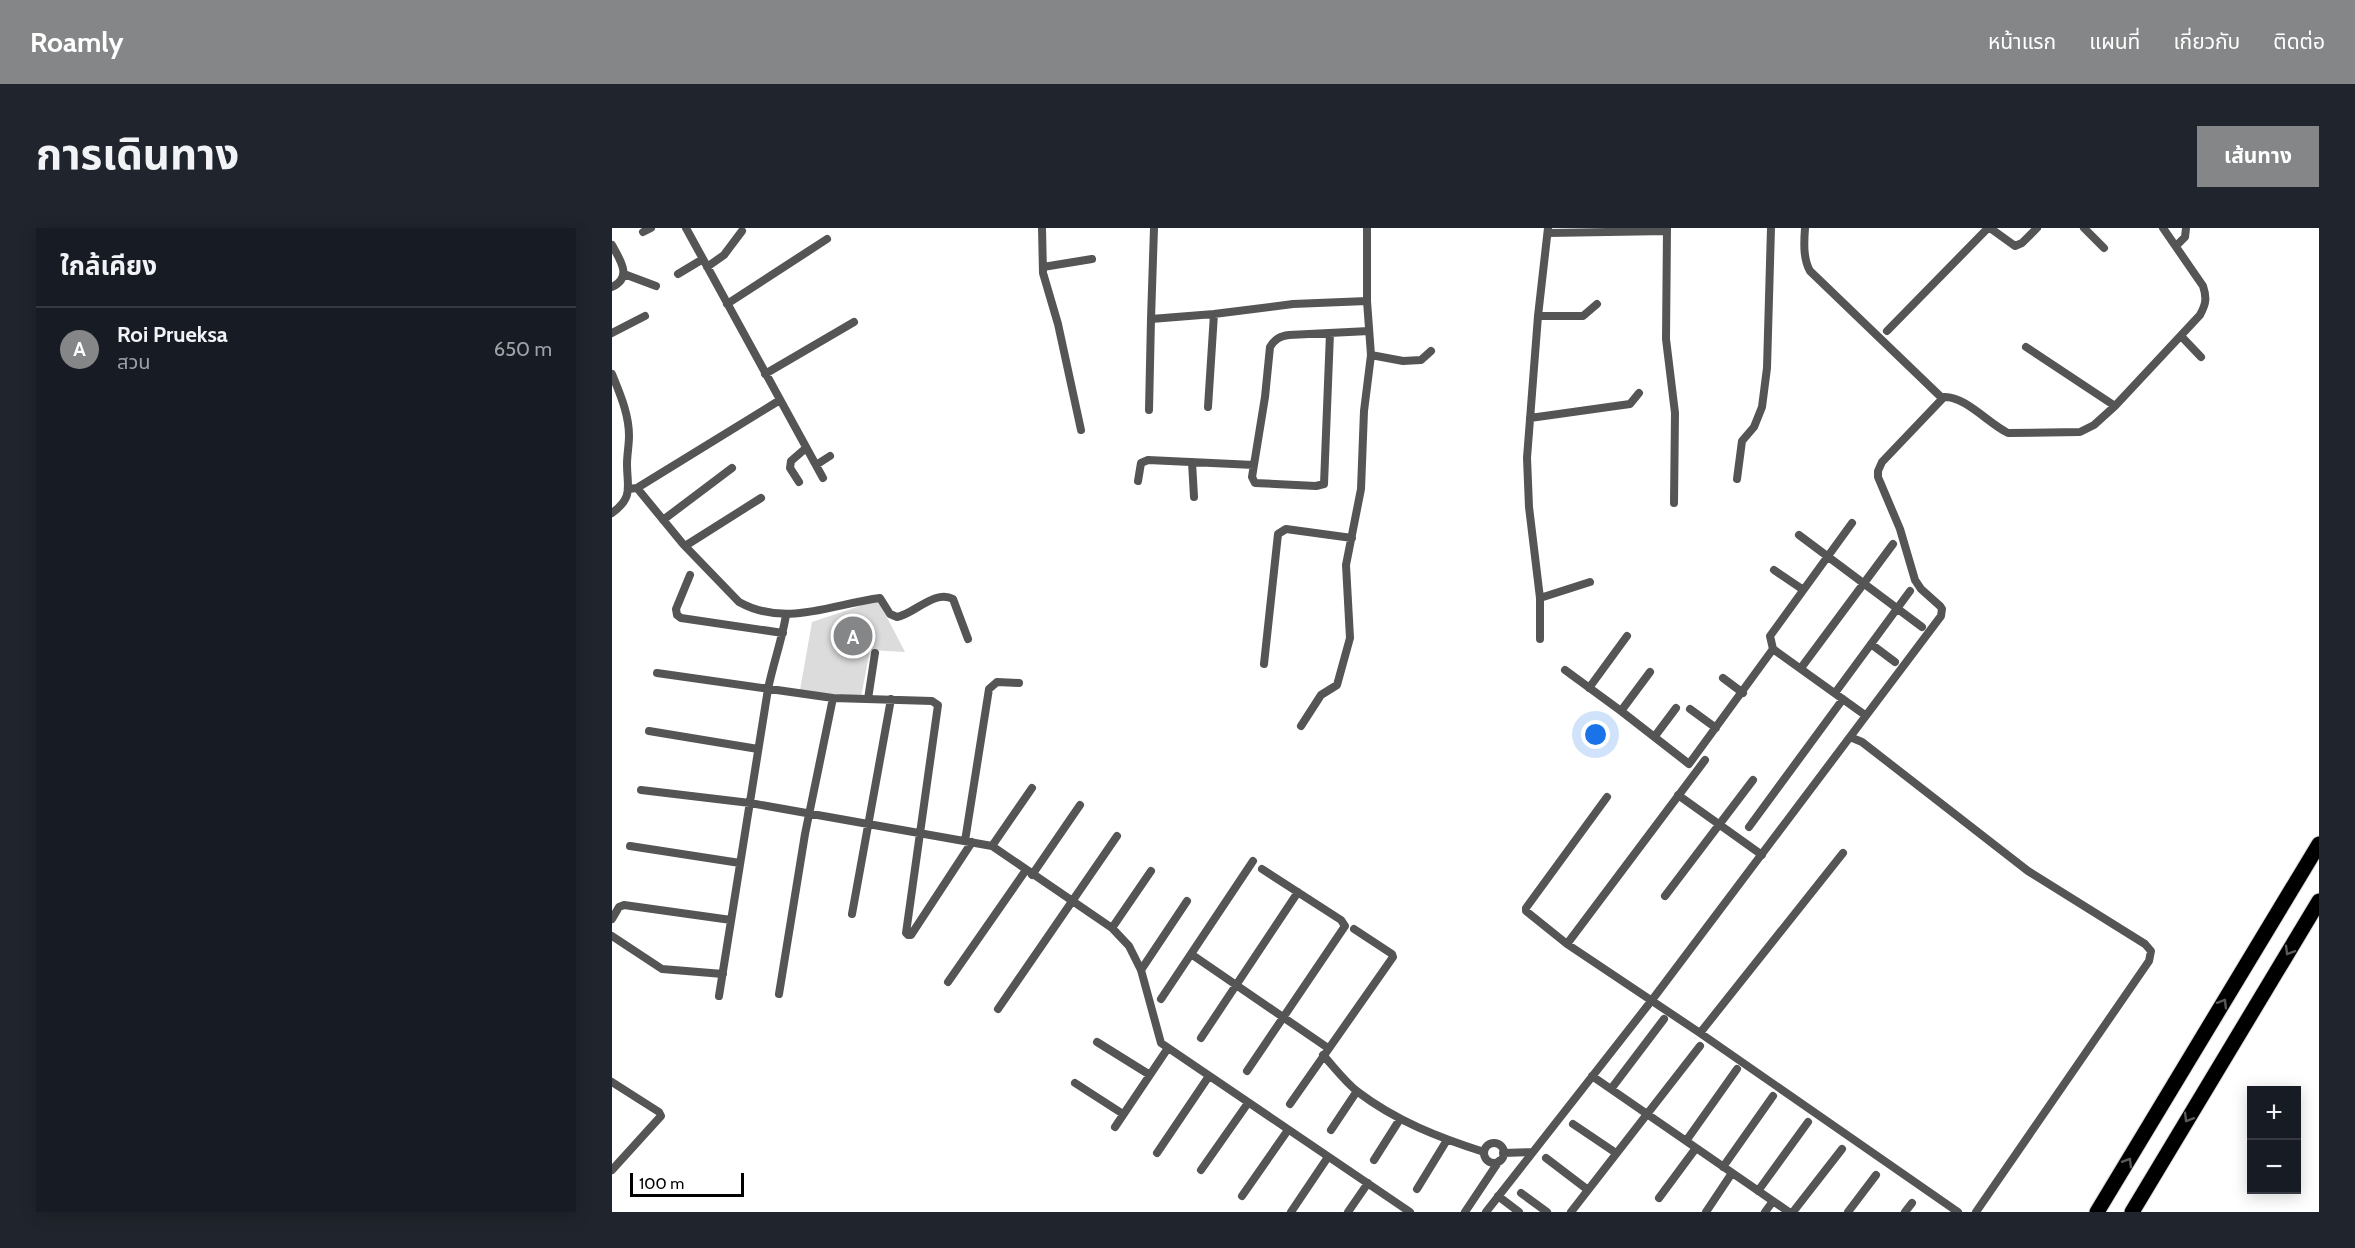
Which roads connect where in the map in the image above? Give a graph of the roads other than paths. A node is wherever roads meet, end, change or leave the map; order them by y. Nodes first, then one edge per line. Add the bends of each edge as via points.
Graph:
1 (651, 228) edge
2 (686, 228) edge
3 (1042, 228) edge
4 (1154, 228) edge
5 (1367, 228) edge
6 (1772, 228) edge
7 (1805, 228) edge
8 (1989, 228) edge
9 (2037, 228) edge
10 (2084, 228) edge
11 (2163, 228) edge
12 (2186, 228) edge
13 (1548, 230) edge
14 (1667, 230) edge
15 (742, 231) dead end
16 (643, 232) dead end
17 (827, 239) dead end
18 (612, 245) edge
19 (2176, 246) junction
20 (2104, 248) dead end
21 (1092, 259) dead end
22 (705, 263) junction
23 (1042, 267) junction
24 (624, 273) junction
25 (678, 274) dead end
26 (656, 286) dead end
27 (612, 287) edge
28 (1367, 301) junction
29 (727, 304) junction
30 (1597, 304) dead end
31 (1214, 314) junction
32 (645, 316) dead end
33 (1538, 316) junction
34 (1151, 319) junction
35 (854, 322) dead end
36 (1369, 331) junction
37 (1887, 332) dead end
38 (612, 333) edge
39 (1330, 333) junction
40 (2181, 336) junction
41 (2026, 347) dead end
42 (1431, 351) dead end
43 (1371, 355) junction
44 (2201, 357) dead end
45 (612, 374) edge
46 (765, 374) junction
47 (1639, 393) dead end
48 (1942, 398) junction
49 (780, 400) junction
50 (2115, 406) junction
51 (1209, 407) dead end
52 (1149, 410) dead end
53 (1530, 418) junction
54 (1081, 430) dead end
55 (806, 448) junction
56 (830, 456) dead end
57 (1192, 462) junction
58 (816, 465) junction
59 (1254, 465) junction
60 (732, 468) dead end
61 (823, 478) dead end
62 (1737, 479) dead end
63 (1138, 481) dead end
64 (799, 482) dead end
65 (633, 489) junction
66 (1194, 497) dead end
67 (761, 498) dead end
68 (1674, 503) dead end
69 (612, 513) edge
70 (663, 520) junction
71 (1852, 523) dead end
72 (1799, 535) dead end
73 (1352, 538) junction
74 (1893, 544) dead end
75 (685, 546) junction
76 (1827, 556) junction
77 (1774, 570) dead end
78 (690, 575) dead end
79 (1590, 582) dead end
80 (1863, 583) junction
81 (1803, 589) junction
82 (1910, 591) dead end
83 (1539, 598) junction
84 (1897, 609) junction
85 (782, 615) junction
86 (1922, 627) dead end
87 (779, 632) junction
88 (1627, 636) dead end
89 (968, 639) dead end
90 (1540, 639) dead end
91 (1871, 644) junction
92 (1773, 649) junction
93 (875, 653) dead end
94 (1895, 662) dead end
95 (1264, 664) dead end
96 (1801, 668) junction
97 (1565, 670) dead end
98 (1650, 672) dead end
99 (657, 674) dead end
100 (1723, 678) dead end
101 (1019, 684) dead end
102 (1589, 688) junction
103 (768, 689) junction
104 (1743, 693) junction
105 (1834, 693) junction
106 (833, 698) junction
107 (868, 699) junction
108 (891, 699) junction
109 (1843, 699) junction
110 (1676, 708) dead end
111 (1690, 709) dead end
112 (1621, 711) junction
113 (1865, 716) junction
114 (1301, 726) dead end
115 (1716, 728) junction
116 (649, 731) dead end
117 (1655, 736) junction
118 (1850, 737) junction
119 (758, 749) junction
120 (1705, 760) dead end
121 (1753, 780) dead end
122 (1032, 788) dead end
123 (641, 790) dead end
124 (1678, 795) junction
125 (1607, 797) dead end
126 (750, 803) junction
127 (1080, 805) dead end
128 (811, 814) junction
129 (870, 824) junction
130 (1719, 825) junction
131 (1749, 827) dead end
132 (920, 832) junction
133 (1118, 836) dead end
134 (969, 842) junction
135 (2319, 844) edge
136 (630, 846) dead end
137 (992, 846) junction
138 (1843, 853) dead end
139 (1762, 855) junction
140 (1253, 861) dead end
141 (740, 863) junction
142 (1262, 869) dead end
143 (1151, 871) dead end
144 (1029, 872) junction
145 (1298, 892) junction
146 (1665, 896) dead end
147 (1072, 901) junction
148 (1187, 901) dead end
149 (2319, 901) edge
150 (852, 914) dead end
151 (612, 919) edge
152 (731, 920) junction
153 (1112, 928) junction
154 (1354, 929) dead end
155 (612, 936) edge
156 (1567, 944) junction
157 (1191, 954) junction
158 (1141, 970) junction
159 (723, 974) junction
160 (948, 982) dead end
161 (1236, 985) junction
162 (779, 994) dead end
163 (720, 996) dead end
164 (1161, 999) dead end
165 (1652, 1000) junction
166 (998, 1009) dead end
167 (1282, 1017) junction
168 (1664, 1019) dead end
169 (1700, 1033) junction
170 (1200, 1038) dead end
171 (1097, 1042) dead end
172 (1700, 1046) dead end
173 (1168, 1048) junction
174 (1326, 1051) junction
175 (1737, 1069) dead end
176 (1246, 1071) dead end
177 (1150, 1075) junction
178 (1209, 1076) junction
179 (1592, 1076) junction
180 (612, 1082) edge
181 (1075, 1083) dead end
182 (1611, 1089) junction
183 (1357, 1092) junction
184 (1773, 1096) dead end
185 (1248, 1102) junction
186 (1290, 1104) dead end
187 (1123, 1114) junction
188 (1647, 1114) junction
189 (1400, 1119) junction
190 (1808, 1122) dead end
191 (1573, 1124) dead end
192 (1114, 1127) dead end
193 (1288, 1130) junction
194 (1331, 1130) dead end
195 (1447, 1140) junction
196 (1686, 1141) junction
197 (1696, 1148) junction
198 (1842, 1149) dead end
199 (1484, 1152) junction
200 (1532, 1152) junction
201 (1158, 1153) dead end
202 (1503, 1153) junction
203 (1616, 1153) junction
204 (1328, 1157) junction
205 (1546, 1158) dead end
206 (1374, 1160) dead end
207 (1499, 1161) junction
208 (1723, 1167) junction
209 (612, 1170) edge
210 (1201, 1170) dead end
211 (1732, 1173) junction
212 (1876, 1175) dead end
213 (1368, 1183) junction
214 (1418, 1189) dead end
215 (1588, 1190) junction
216 (1758, 1191) junction
217 (1521, 1193) dead end
218 (1242, 1196) dead end
219 (1498, 1196) junction
220 (1659, 1198) dead end
221 (1773, 1201) junction
222 (1912, 1203) dead end
223 (1408, 1211) edge
224 (1291, 1212) edge
225 (1348, 1212) edge
226 (1465, 1212) edge
227 (1486, 1212) edge
228 (1519, 1212) edge
229 (1547, 1212) edge
230 (1571, 1212) edge
231 (1706, 1212) edge
232 (1765, 1212) edge
233 (1791, 1212) edge
234 (1848, 1212) edge
235 (1905, 1212) edge
236 (1958, 1212) edge
237 (1976, 1212) edge
238 (2097, 1212) edge
239 (2132, 1212) edge

1 - 16 street
2 - 22 street
3 - 23 street
4 - 34 street
5 - 28 street
6 - 62 street via 1762,407 1754,427 1742,441
7 - 48 street via 1805,254 1810,271
8 - 9 street via 2015,246
8 - 37 street
10 - 20 street
11 - 19 street
12 - 19 street via 2185,237
13 - 14 street
13 - 33 street
14 - 68 street via 1666,339 1675,413
15 - 22 street via 724,255
17 - 29 street
18 - 24 street
19 - 40 street via 2203,286 2206,300 2200,315
21 - 23 street
22 - 25 street
22 - 29 street
23 - 54 street
24 - 26 street
24 - 27 street
28 - 31 street via 1293,304
28 - 36 street
29 - 46 street
30 - 33 street via 1583,316
31 - 34 street
31 - 51 street
32 - 38 street
33 - 53 street
34 - 52 street
35 - 46 street
36 - 39 street
36 - 43 street
39 - 59 street via 1282,336 1270,347
39 - 59 street via 1324,484 1255,483
40 - 44 street
40 - 50 street
41 - 50 street
42 - 43 street via 1421,360
43 - 73 street via 1361,489
45 - 65 street via 629,433 627,462
46 - 49 street
47 - 53 street via 1629,404
48 - 50 street via 1956,398 2008,433 2080,432
48 - 113 street via 1888,454 1878,471 1915,580 1940,606 1941,616
49 - 55 street
49 - 65 street
53 - 83 street via 1527,482
55 - 58 street
55 - 64 street via 791,461 790,468
56 - 58 street
57 - 59 street
57 - 63 street via 1143,460
57 - 66 street
58 - 61 street
60 - 70 street
65 - 69 street
65 - 70 street
67 - 75 street
70 - 75 street
71 - 76 street
72 - 76 street
73 - 95 street via 1286,529 1278,534
73 - 114 street via 1346,565 1350,638 1344,663 1337,685 1322,695
74 - 80 street
75 - 85 street via 739,602
76 - 80 street
76 - 81 street
77 - 81 street
78 - 87 street via 676,609 681,618
79 - 83 street
80 - 84 street
80 - 96 street
81 - 92 street via 1773,629
82 - 84 street
83 - 90 street
84 - 86 street
84 - 91 street
85 - 87 street
85 - 89 street via 880,598 890,614 900,617 940,596 948,596 953,599
87 - 103 street
88 - 102 street
91 - 94 street
91 - 105 street
92 - 96 street
92 - 104 street
93 - 107 street
96 - 105 street
97 - 102 street
98 - 112 street
99 - 103 street
100 - 104 street
101 - 134 street via 997,682 989,689
102 - 112 street
103 - 106 street
103 - 119 street
104 - 115 street
105 - 109 street
106 - 107 street
106 - 128 street
107 - 108 street
108 - 129 street
108 - 132 street via 932,701 938,705
109 - 113 street
109 - 131 street
110 - 117 street
111 - 115 street
112 - 117 street
113 - 118 street
115 - 117 street via 1689,764
116 - 119 street
118 - 139 street
118 - 237 street via 1862,742 2028,871 2151,951 2149,961 2106,1026
119 - 126 street
120 - 124 street
121 - 130 street
122 - 137 street
123 - 126 street
124 - 130 street
124 - 156 street
125 - 156 street via 1526,908
126 - 128 street
126 - 141 street
127 - 144 street
128 - 129 street
128 - 162 street
129 - 132 street
129 - 150 street
130 - 139 street
130 - 146 street
132 - 134 street
132 - 134 street via 908,935
133 - 147 street
134 - 137 street
238 -> 135 highway
136 - 141 street
137 - 144 street
138 - 169 street
139 - 165 street
140 - 157 street
141 - 152 street
142 - 145 street
143 - 153 street
144 - 147 street
144 - 160 street
145 - 161 street
145 - 167 street via 1345,926
147 - 153 street
147 - 166 street
148 - 158 street
149 -> 239 highway
151 - 152 street via 624,905
152 - 159 street
153 - 158 street via 1129,946
154 - 174 street via 1393,957
155 - 159 street via 662,969
156 - 165 street
157 - 161 street
157 - 164 street
158 - 173 street via 1159,1042
159 - 163 street
161 - 167 street
161 - 170 street
165 - 169 street
165 - 179 street
167 - 174 street
167 - 176 street
168 - 182 street
169 - 236 street
171 - 177 street
172 - 188 street
173 - 177 street
173 - 178 street
174 - 183 street
174 - 186 street
175 - 196 street
177 - 187 street
178 - 185 street
178 - 201 street
179 - 182 street
179 - 200 street
180 - 209 street via 661,1116
181 - 187 street
182 - 188 street
183 - 189 street
183 - 194 street
184 - 208 street
185 - 193 street
185 - 210 street
187 - 192 street
188 - 196 street
188 - 203 street
189 - 195 street
189 - 206 street
190 - 216 street
191 - 203 street
193 - 204 street
193 - 218 street
195 - 199 street
195 - 214 street
196 - 197 street
197 - 208 street
197 - 220 street
198 - 233 street
199 - 202 street via 1490,1144 1496,1144
199 - 207 street via 1487,1160
200 - 202 street
200 - 219 street
202 - 207 street
203 - 215 street
204 - 213 street
204 - 224 street
205 - 215 street
207 - 226 street
208 - 211 street
211 - 216 street
211 - 231 street
212 - 234 street
213 - 223 street
213 - 225 street
215 - 230 street
216 - 221 street
217 - 229 street
219 - 227 street
219 - 228 street
221 - 232 street
221 - 233 street
222 - 235 street

